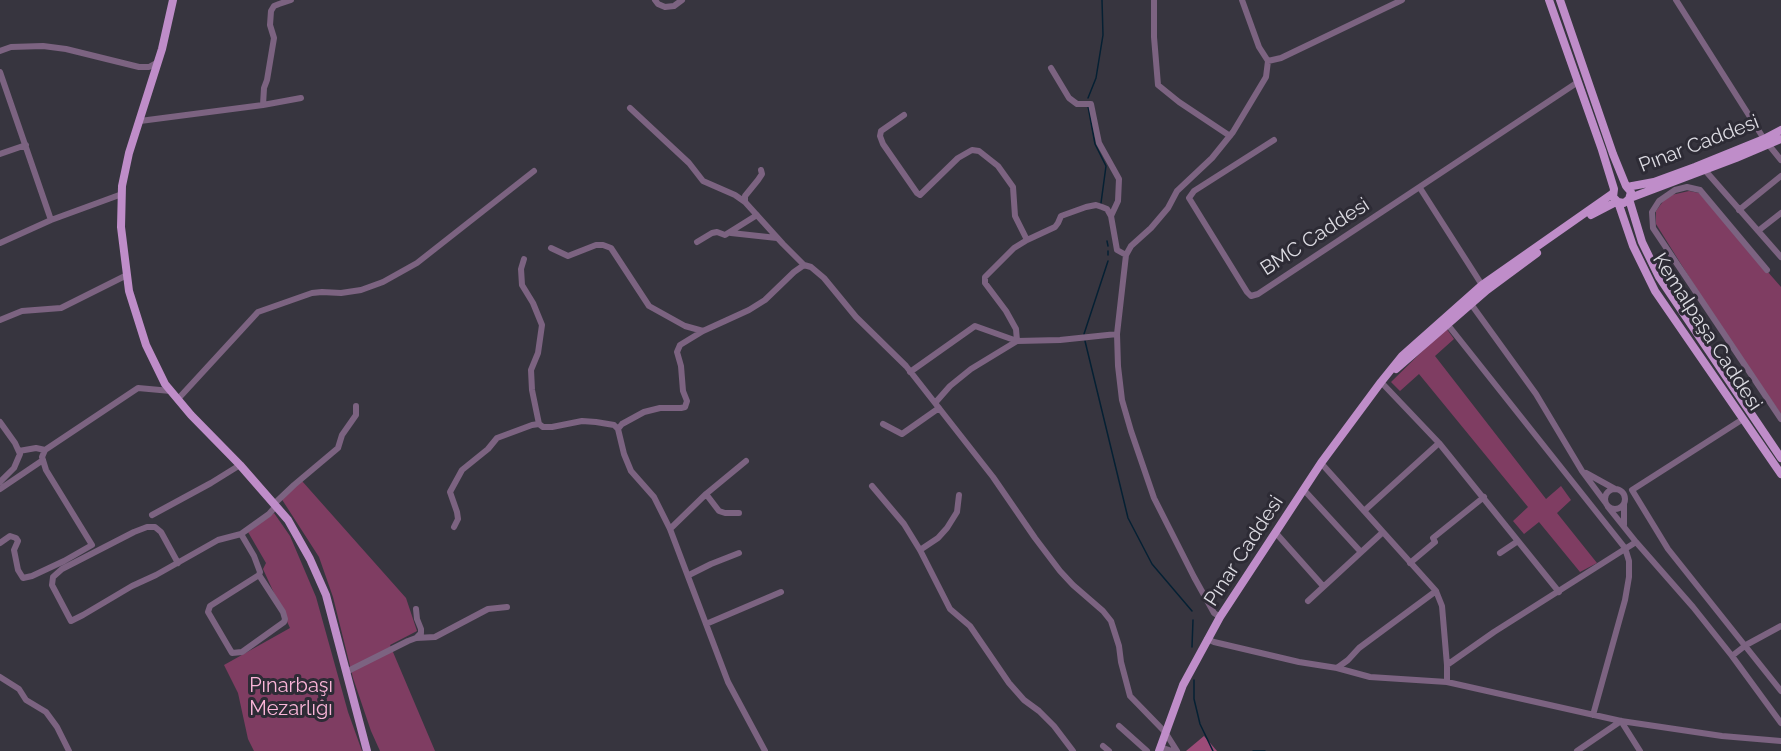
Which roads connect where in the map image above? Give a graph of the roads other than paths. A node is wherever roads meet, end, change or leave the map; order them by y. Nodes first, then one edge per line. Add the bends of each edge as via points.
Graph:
1 (173, 0) edge
2 (291, 0) edge
3 (655, 0) edge
4 (682, 0) edge
5 (1154, 0) edge
6 (1242, 0) edge
7 (1402, 0) edge
8 (1549, 0) edge
9 (1560, 0) edge
10 (1676, 0) edge
11 (0, 51) edge
12 (1268, 61) junction
13 (159, 62) junction
14 (1051, 68) dead end
15 (0, 72) edge
16 (1578, 82) junction
17 (301, 98) dead end
18 (263, 105) junction
19 (630, 108) dead end
20 (904, 115) dead end
21 (140, 121) junction
22 (1781, 130) edge
23 (1230, 136) junction
24 (1781, 139) edge
25 (1274, 140) dead end
26 (1767, 142) junction
27 (26, 145) junction
28 (0, 154) edge
29 (1781, 160) edge
30 (1703, 168) junction
31 (761, 170) dead end
32 (534, 171) dead end
33 (1781, 176) edge
34 (1627, 187) junction
35 (1420, 188) junction
36 (122, 194) junction
37 (1615, 197) junction
38 (1630, 198) junction
39 (745, 202) junction
40 (1739, 210) junction
41 (1781, 213) edge
42 (757, 215) junction
43 (1111, 216) junction
44 (51, 220) junction
45 (1758, 231) junction
46 (730, 233) junction
47 (778, 238) junction
48 (1027, 240) junction
49 (697, 242) dead end
50 (0, 243) edge
51 (551, 248) dead end
52 (1126, 255) junction
53 (1781, 257) edge
54 (524, 259) dead end
55 (804, 265) junction
56 (1767, 270) dead end
57 (127, 275) junction
58 (1482, 285) junction
59 (1471, 304) junction
60 (0, 320) edge
61 (1448, 325) junction
62 (703, 332) junction
63 (1117, 334) junction
64 (1017, 340) junction
65 (910, 372) junction
66 (1381, 382) junction
67 (171, 391) junction
68 (178, 399) junction
69 (937, 405) junction
70 (356, 406) dead end
71 (1743, 419) junction
72 (1781, 419) edge
73 (0, 422) edge
74 (539, 424) junction
75 (882, 424) dead end
76 (618, 429) junction
77 (1439, 443) junction
78 (45, 450) junction
79 (19, 451) junction
80 (1781, 458) edge
81 (43, 460) junction
82 (746, 461) dead end
83 (1321, 462) junction
84 (240, 465) junction
85 (1582, 471) junction
86 (1781, 474) edge
87 (0, 482) edge
88 (872, 486) dead end
89 (0, 489) edge
90 (1615, 489) junction
91 (1304, 490) junction
92 (1632, 490) junction
93 (706, 494) junction
94 (1624, 494) junction
95 (959, 495) dead end
96 (1484, 497) junction
97 (1606, 504) junction
98 (1624, 504) junction
99 (275, 505) junction
100 (1364, 511) junction
101 (739, 513) dead end
102 (152, 515) dead end
103 (1624, 526) junction
104 (454, 527) dead end
105 (670, 529) junction
106 (1275, 532) junction
107 (1383, 532) junction
108 (241, 534) junction
109 (1518, 541) junction
110 (1636, 542) junction
111 (0, 543) edge
112 (1625, 548) junction
113 (920, 550) junction
114 (1360, 551) junction
115 (1500, 553) dead end
116 (738, 554) dead end
117 (178, 563) junction
118 (1410, 563) junction
119 (259, 575) junction
120 (689, 575) junction
121 (1323, 586) junction
122 (1436, 591) junction
123 (1559, 591) junction
124 (781, 592) dead end
125 (1308, 601) dead end
126 (507, 607) dead end
127 (416, 609) dead end
128 (1220, 617) junction
129 (706, 624) junction
130 (1781, 626) edge
131 (416, 638) junction
132 (1208, 639) junction
133 (1746, 645) junction
134 (1732, 656) junction
135 (1447, 665) junction
136 (1337, 668) junction
137 (346, 672) junction
138 (0, 677) edge
139 (1447, 682) junction
140 (1781, 691) edge
141 (1593, 715) junction
142 (1621, 721) junction
143 (1781, 723) edge
144 (1119, 726) dead end
145 (1165, 732) junction
146 (1781, 741) edge
147 (1160, 749) edge
148 (69, 751) edge
149 (367, 751) edge
150 (765, 751) edge
151 (1073, 751) edge
152 (1147, 751) edge
153 (1172, 751) edge
154 (1177, 751) edge
155 (1577, 751) edge
156 (1640, 751) edge

1 - 13 main road
2 - 18 street via 271,11 274,38
3 - 4 street via 665,7
5 - 23 street via 1158,85
6 - 12 street
7 - 12 street
8 - 16 main road, Kemalpaşa Caddesi
9 - 34 main road, Kemalpaşa Caddesi
10 - 26 street
11 - 13 street via 43,46 139,66
12 - 23 street via 1266,77
13 - 21 main road
14 - 43 street via 1069,98 1077,104 1091,104 1099,143 1119,180 1118,201
15 - 27 street
16 - 35 street, BMC Caddesi
16 - 37 main road, Kemalpaşa Caddesi
17 - 18 street
18 - 21 street
19 - 39 street via 703,181
20 - 48 street via 881,131 880,136 917,193 920,195 958,159 972,150 979,151 998,166 1013,187 1015,216
21 - 36 main road via 129,153
22 - 26 main road, Pınar Caddesi
23 - 52 street
24 - 26 main road, Pınar Caddesi
25 - 35 street, BMC Caddesi via 1189,198 1251,296
26 - 29 street
26 - 30 main road, Pınar Caddesi
27 - 28 street
27 - 44 street
30 - 34 main road, Pınar Caddesi
30 - 38 main road, Pınar Caddesi
30 - 40 street
31 - 39 street
32 - 68 street via 417,263 383,282 351,292 312,293 258,312
33 - 40 street
34 - 37 main road via 1621,185
34 - 38 main road, Kemalpaşa Caddesi
35 - 58 street
36 - 44 street
36 - 57 main road via 121,227
37 - 38 main road via 1624,203
37 - 58 main road, Pınar Caddesi
37 - 59 main road, Pınar Caddesi
37 - 71 main road, Kemalpaşa Caddesi via 1655,291
38 - 80 main road, Kemalpaşa Caddesi via 1642,242 1659,277
39 - 42 street
40 - 45 street
41 - 45 street
42 - 46 street
42 - 47 street
43 - 48 street via 1102,207 1086,207 1061,216 1055,227
43 - 52 street via 1117,250
44 - 50 street
45 - 53 street
46 - 47 street
46 - 49 street via 712,233
47 - 55 street
48 - 64 street via 992,270 985,283 1006,310
51 - 62 street via 568,256 596,245 611,248 649,306
52 - 63 street
54 - 74 street via 522,285 542,326 531,378
55 - 62 street via 765,300
55 - 65 street via 824,278
56 - 72 street via 1700,190 1675,190 1659,201 1652,212 1653,228
57 - 60 street via 61,308 22,311
57 - 67 main road via 146,345
58 - 66 main road, Pınar Caddesi via 1402,356
59 - 61 main road, Pınar Caddesi
59 - 85 street via 1536,394
61 - 66 main road, Pınar Caddesi
61 - 112 street
62 - 76 street via 677,349 685,407 644,412
63 - 64 street
63 - 128 street via 1122,400 1154,498 1194,577
64 - 65 street via 975,326
64 - 69 street via 950,386
65 - 69 street
66 - 77 street
66 - 83 main road, Pınar Caddesi
67 - 68 main road
67 - 78 street via 138,388
68 - 84 main road
69 - 75 street via 902,434
69 - 145 street via 1060,571 1111,621 1130,696
70 - 99 street via 356,416 338,448
71 - 86 main road, Kemalpaşa Caddesi
71 - 92 street
73 - 79 street
74 - 76 street via 552,427 582,421 614,425
74 - 104 street via 497,438 462,470 450,492 458,519
76 - 105 street via 631,471 654,497
77 - 96 street
77 - 100 street
78 - 79 street
78 - 81 street
79 - 87 street via 18,462
81 - 89 street
81 - 111 street via 92,545 23,578 18,570 16,537 10,536
82 - 93 street
83 - 91 main road, Pınar Caddesi
83 - 100 street
84 - 99 main road
84 - 102 street
85 - 90 street
85 - 97 street
88 - 113 street
90 - 94 street
90 - 97 street via 1607,493
91 - 106 main road, Pınar Caddesi
91 - 114 street
92 - 94 street
92 - 133 street via 1668,549
93 - 101 street via 719,511
93 - 105 street
94 - 98 street
95 - 113 street via 957,512 947,528
96 - 109 street
96 - 118 street via 1433,538 1435,542
97 - 98 street via 1618,509
97 - 103 street
98 - 103 street
99 - 108 street
99 - 137 main road via 294,530 326,595
100 - 107 street
103 - 110 street
105 - 120 street
106 - 121 street
106 - 128 main road, Pınar Caddesi
107 - 114 street
107 - 118 street
108 - 117 street via 218,540
108 - 119 street via 254,556
109 - 115 street
109 - 123 street
110 - 112 street
110 - 134 street
112 - 123 street
112 - 141 street via 1629,561 1625,600
113 - 151 street via 950,609 970,626 1009,683 1054,726
114 - 121 street
116 - 120 street
117 - 117 street via 71,621 52,585 53,577 62,569 147,527 161,532
118 - 122 street
119 - 119 street via 210,606 208,612 232,653 242,652 284,622 283,612
120 - 129 street
121 - 125 street
122 - 135 street via 1443,606
122 - 136 street
123 - 135 street
124 - 129 street
126 - 131 street via 488,609 435,637
127 - 131 street via 421,633
128 - 132 main road, Pınar Caddesi
129 - 150 street via 728,682
130 - 133 street
131 - 137 street
132 - 136 street
132 - 145 main road, Pınar Caddesi via 1183,685
133 - 134 street
133 - 140 street
134 - 143 street
135 - 139 street
136 - 139 street via 1370,677
137 - 149 main road
138 - 148 street via 46,712
139 - 141 street
141 - 142 street
142 - 146 street
142 - 155 street
142 - 156 street
144 - 152 street
145 - 147 main road, Pınar Caddesi
145 - 154 street
147 - 153 street

